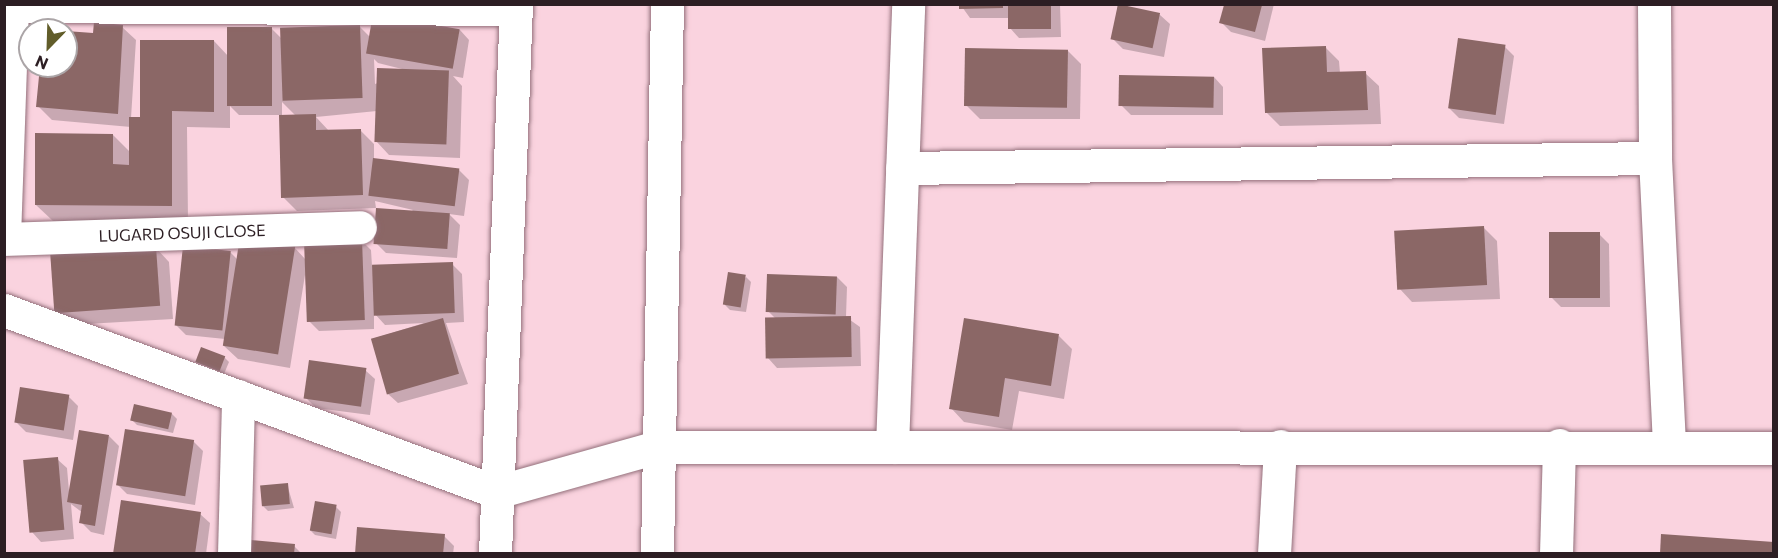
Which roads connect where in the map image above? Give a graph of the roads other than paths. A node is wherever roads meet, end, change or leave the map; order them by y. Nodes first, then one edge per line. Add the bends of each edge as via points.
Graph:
1 (667, 4) edge
2 (908, 4) edge
3 (1654, 4) edge
4 (12, 5) edge
5 (248, 5) edge
6 (516, 7) edge
7 (7, 49) edge
8 (1655, 158) junction
9 (902, 168) junction
10 (360, 227) dead end
11 (4, 238) edge
12 (4, 310) edge
13 (238, 396) junction
14 (1559, 445) junction
15 (1669, 445) junction
16 (1280, 446) junction
17 (657, 447) junction
18 (892, 447) junction
19 (1773, 448) edge
20 (497, 492) junction
21 (234, 554) edge
22 (495, 554) edge
23 (657, 554) edge
24 (1274, 554) edge
25 (1556, 554) edge

1 - 17 street
2 - 9 street
3 - 8 street
4 - 5 street
4 - 7 street
5 - 6 street
6 - 20 street
7 - 11 street
8 - 9 street
8 - 15 street
9 - 18 street
10 - 11 street, LUGARD OSUJI CLOSE
12 - 13 street
13 - 20 street
13 - 21 street
14 - 15 street
14 - 16 street
14 - 25 street
15 - 19 street
16 - 18 street
16 - 24 street
17 - 18 street
17 - 20 street
17 - 23 street
20 - 22 street

